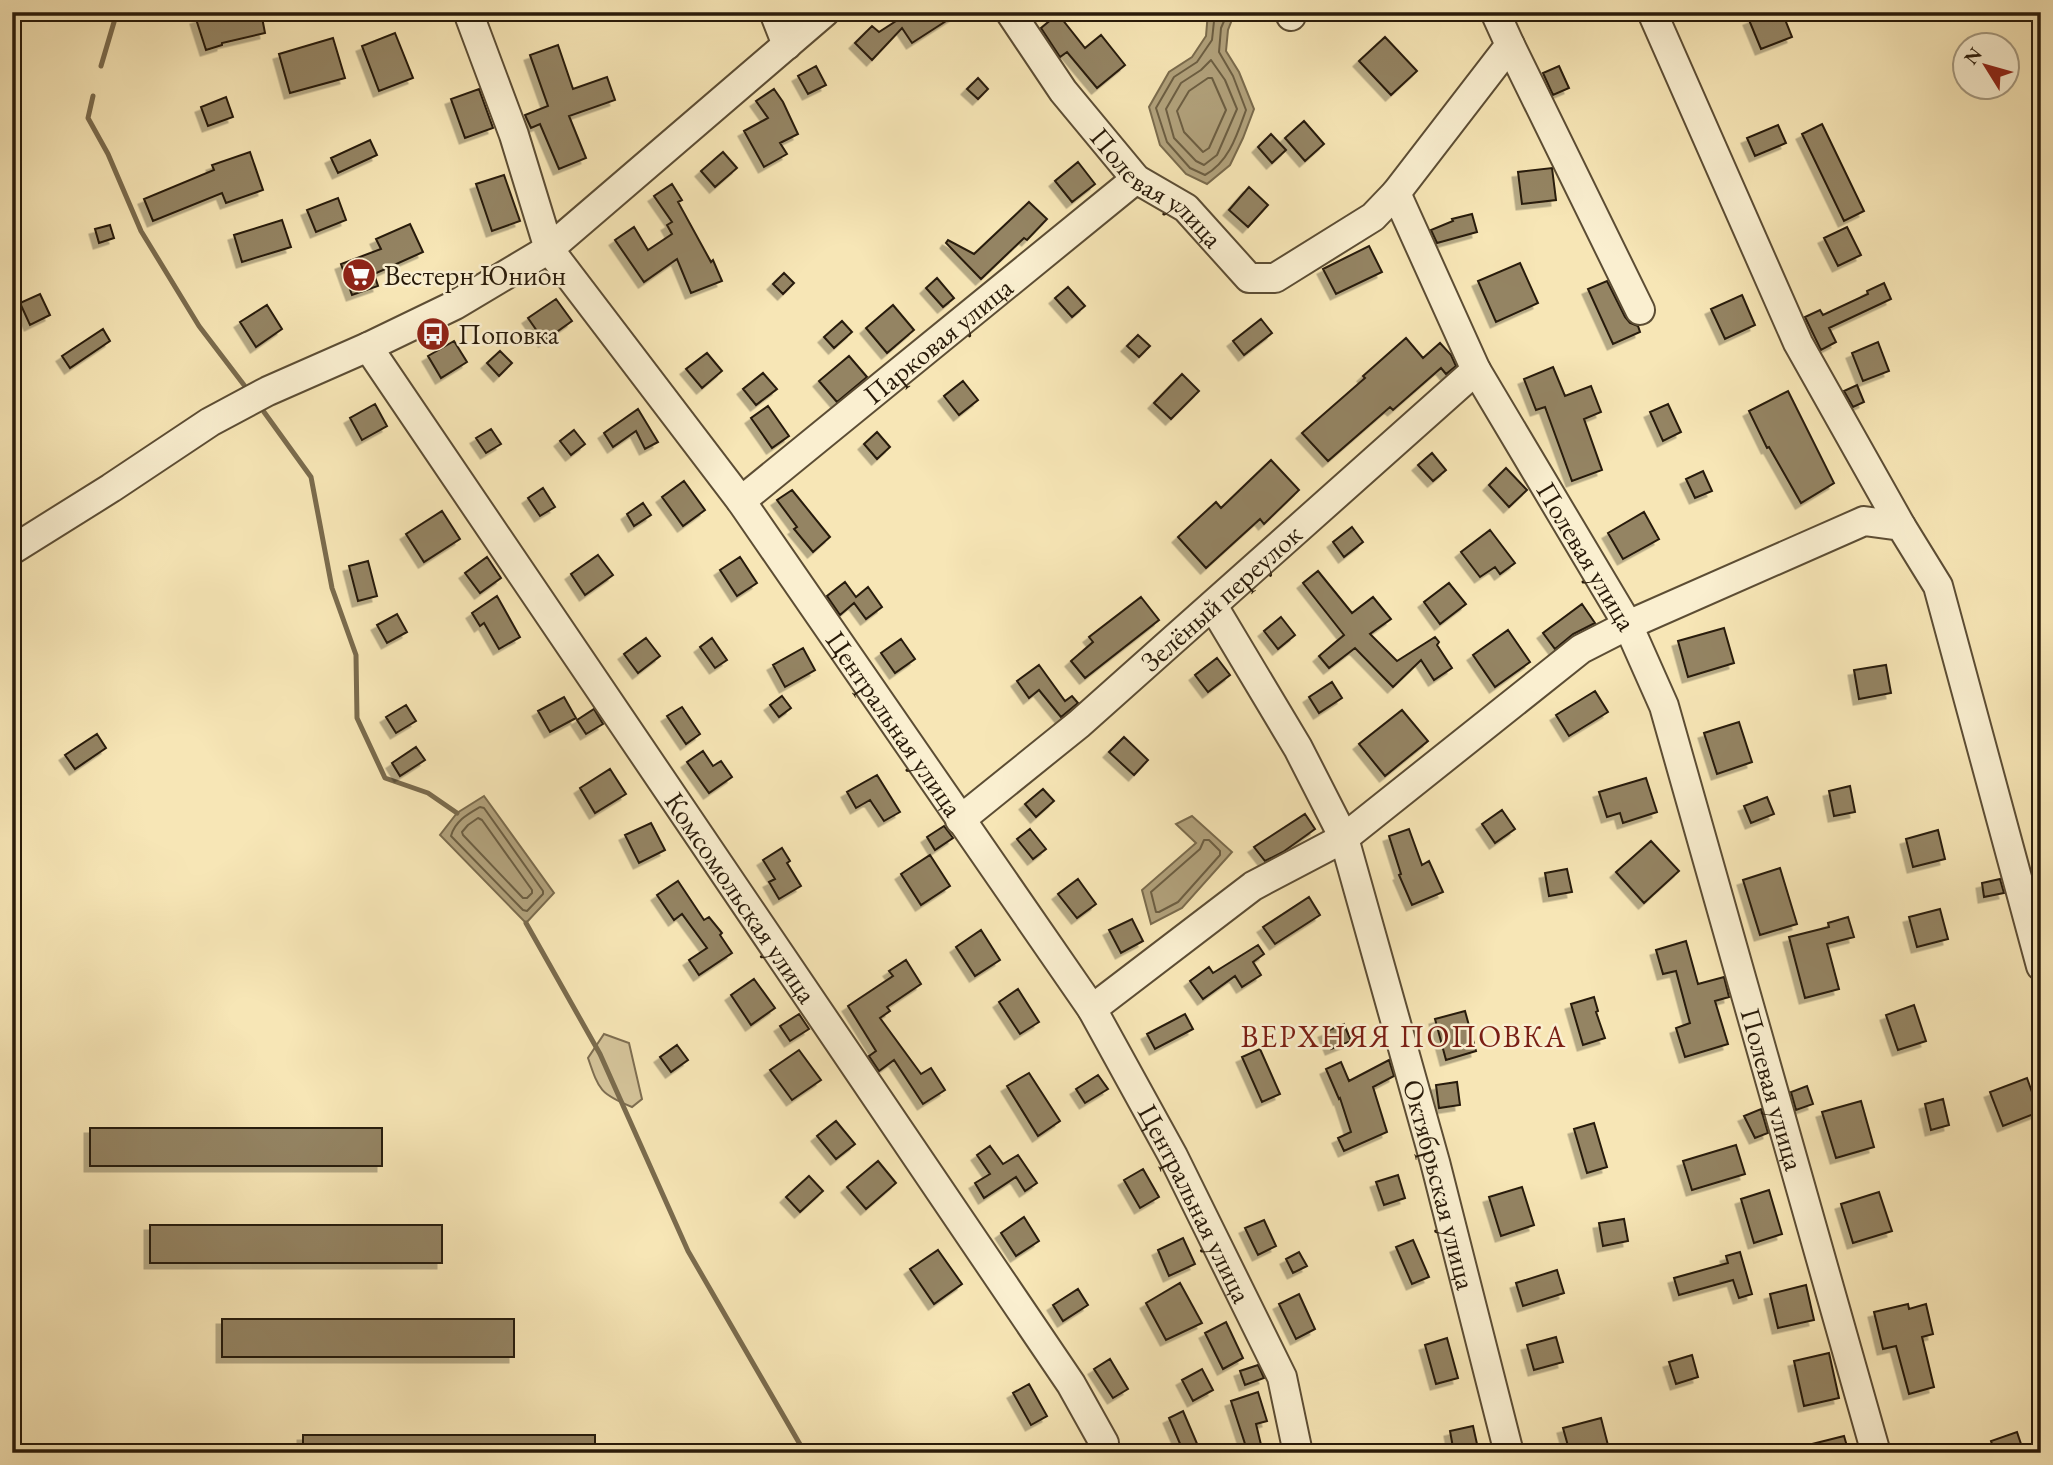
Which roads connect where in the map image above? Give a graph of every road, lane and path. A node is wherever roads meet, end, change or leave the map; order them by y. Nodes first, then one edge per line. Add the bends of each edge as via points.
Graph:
1 (468, 12) edge
2 (774, 12) edge
3 (825, 12) edge
4 (1010, 12) edge
5 (1495, 12) edge
6 (1652, 12) edge
7 (1510, 44) junction
8 (786, 45) junction
9 (1136, 180) junction
10 (1396, 193) junction
11 (549, 249) junction
12 (1640, 310) dead end
13 (368, 346) junction
14 (1476, 370) junction
15 (741, 501) junction
16 (1901, 526) junction
17 (12, 550) edge
18 (1213, 606) junction
19 (1628, 625) junction
20 (960, 820) junction
21 (1344, 838) junction
22 (2041, 966) edge
23 (1091, 1009) junction
24 (1104, 1453) edge
25 (1298, 1453) edge
26 (1509, 1453) edge
27 (1876, 1453) edge

1 - 11 street, Центральная улица via 514,135
2 - 8 street
3 - 8 street
4 - 9 street, Полевая улица via 1063,91
5 - 7 street
6 - 16 street via 1798,343
7 - 10 street
7 - 12 street
8 - 11 street
9 - 10 street, Полевая улица via 1186,208 1249,278 1275,278 1373,217
9 - 15 street, Парковая улица
10 - 14 street, Полевая улица
11 - 13 street via 455,305
11 - 15 street, Центральная улица
13 - 17 street via 210,422
13 - 24 street, Комсомольская улица via 1071,1384 1104,1443
14 - 18 street, Зелёный переулок
14 - 19 street, Полевая улица
15 - 20 street, Центральная улица
16 - 19 street via 1864,521
16 - 22 street via 1938,586
18 - 20 street, Зелёный переулок via 1079,724
18 - 21 street, Октябрьская улица via 1298,748
19 - 21 street via 1581,649
19 - 27 street, Полевая улица via 1664,706
20 - 23 street, Центральная улица
21 - 23 street via 1253,886
21 - 26 street, Октябрьская улица via 1435,1162
23 - 25 street, Центральная улица via 1173,1156 1282,1377

